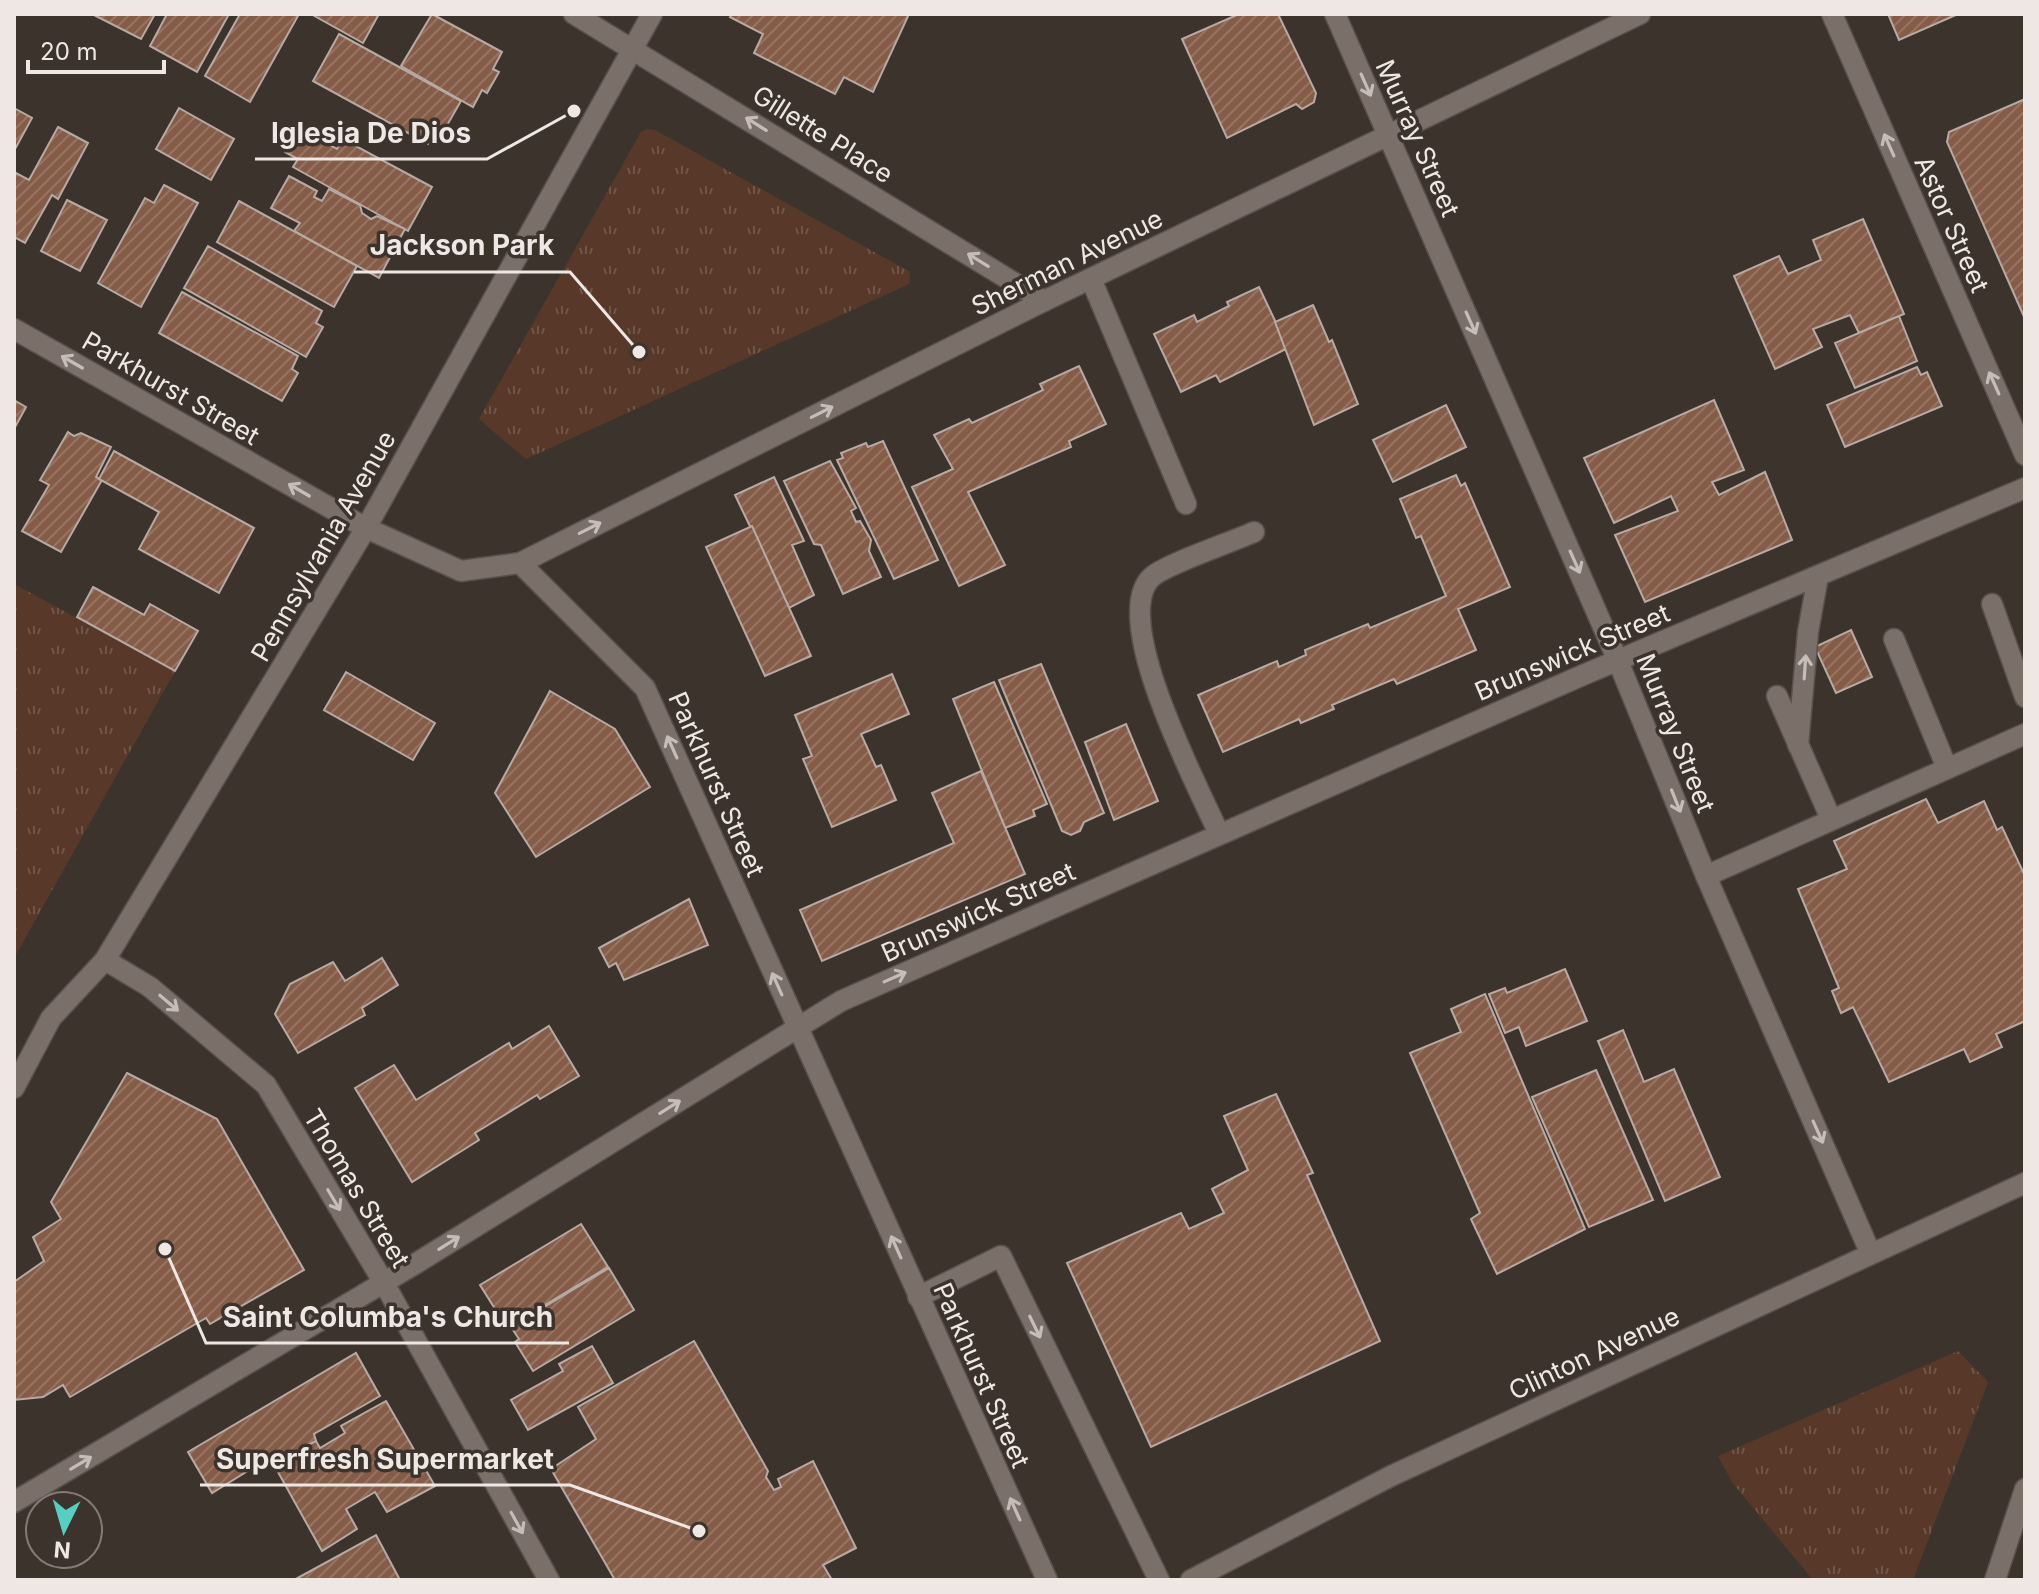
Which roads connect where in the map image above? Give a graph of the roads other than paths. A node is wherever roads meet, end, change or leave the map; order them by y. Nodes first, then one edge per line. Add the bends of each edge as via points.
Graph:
1 (574, 14) edge
2 (652, 14) edge
3 (1335, 14) edge
4 (1640, 14) edge
5 (1832, 14) edge
6 (635, 49) junction
7 (1388, 134) junction
8 (1091, 279) junction
9 (1044, 301) junction
10 (14, 329) edge
11 (2025, 455) edge
12 (2025, 488) edge
13 (1186, 504) dead end
14 (366, 528) junction
15 (1254, 532) dead end
16 (520, 563) junction
17 (1818, 576) junction
18 (1992, 604) dead end
19 (1894, 639) dead end
20 (1618, 661) junction
21 (1777, 696) dead end
22 (2025, 697) edge
23 (2025, 734) edge
24 (1798, 745) junction
25 (1947, 768) junction
26 (1831, 819) junction
27 (1219, 834) junction
28 (1706, 876) junction
29 (105, 960) junction
30 (797, 1029) junction
31 (14, 1088) edge
32 (2025, 1183) edge
33 (1870, 1252) junction
34 (384, 1283) junction
35 (918, 1297) junction
36 (2025, 1489) edge
37 (14, 1502) edge
38 (549, 1580) edge
39 (1047, 1580) edge
40 (1159, 1580) edge
41 (1191, 1580) edge
42 (1995, 1580) edge

1 - 6 street, Gillette Place
2 - 6 street, Pennsylvania Avenue
3 -> 7 street, Murray Street
4 - 7 street, Sherman Avenue
11 -> 5 street, Astor Street
9 -> 6 street, Gillette Place
6 - 14 street, Pennsylvania Avenue
7 - 8 street, Sherman Avenue
7 -> 20 street, Murray Street
8 - 9 street, Sherman Avenue
8 - 13 street
16 -> 9 street, Sherman Avenue
14 -> 10 street, Parkhurst Street
12 - 17 street, Brunswick Street
14 - 16 street, Parkhurst Street via 461,571
14 - 29 street, Pennsylvania Avenue
15 - 27 street via 1153,576 1141,593 1139,610 1158,694
30 -> 16 street, Parkhurst Street via 645,688
17 - 20 street, Brunswick Street
24 -> 17 street
18 - 22 street
19 - 25 street
20 - 27 street, Brunswick Street
20 -> 28 street, Murray Street
21 - 24 street
23 - 25 street
24 - 26 street
25 - 26 street
26 - 28 street
30 -> 27 street, Brunswick Street via 841,1001
28 -> 33 street, Murray Street
29 - 31 street, Pennsylvania Avenue via 51,1018
29 -> 34 street, Thomas Street via 150,987 266,1085
34 -> 30 street, Brunswick Street
35 -> 30 street, Parkhurst Street
32 - 33 street, Clinton Avenue
33 - 41 street, Clinton Avenue via 1391,1476
37 -> 34 street, Brunswick Street
34 -> 38 street, Thomas Street
39 -> 35 street, Parkhurst Street
35 -> 40 street via 1001,1256
36 - 42 street

